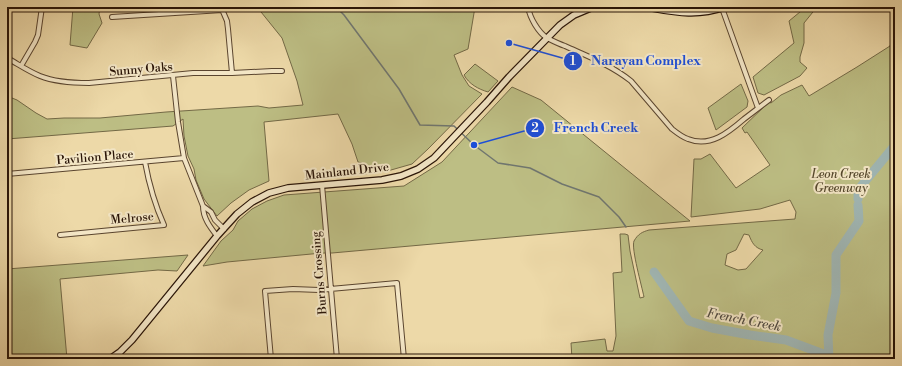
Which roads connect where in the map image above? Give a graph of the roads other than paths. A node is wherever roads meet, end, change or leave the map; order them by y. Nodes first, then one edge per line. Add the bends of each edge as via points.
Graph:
1 (42, 7) edge
2 (528, 7) edge
3 (593, 7) edge
4 (646, 7) edge
5 (222, 8) edge
6 (723, 8) edge
7 (112, 17) dead end
8 (546, 38) junction
9 (7, 58) edge
10 (21, 66) junction
11 (282, 71) dead end
12 (232, 74) junction
13 (173, 76) junction
14 (769, 100) dead end
15 (758, 108) junction
16 (184, 158) junction
17 (145, 162) junction
18 (7, 174) edge
19 (322, 185) junction
20 (203, 206) junction
21 (224, 229) junction
22 (60, 235) dead end
23 (217, 236) junction
24 (331, 289) junction
25 (110, 359) edge
26 (271, 359) edge
27 (337, 359) edge
28 (404, 359) edge

1 - 10 street via 38,35
2 - 8 street via 531,18
3 - 8 main road, Mainland Drive via 567,20
4 - 6 main road via 690,13
5 - 7 street
5 - 12 street via 227,21
6 - 15 street
8 - 15 street via 624,75 672,129 688,139 697,141 720,137
8 - 19 main road, Mainland Drive via 434,158 422,167 401,176 382,180
9 - 10 street, Sunny Oaks
10 - 13 street, Sunny Oaks via 44,77 73,83
11 - 12 street, Sunny Oaks
12 - 13 street, Sunny Oaks via 201,73
13 - 16 street
14 - 15 street
16 - 17 street, Pavilion Place
16 - 20 street
17 - 18 street, Pavilion Place
17 - 22 street, Melrose via 164,225
19 - 21 main road, Mainland Drive via 288,188 260,197 237,214
19 - 24 street, Burns Crossing
20 - 21 street
20 - 23 street via 208,224
21 - 23 main road, Mainland Drive
23 - 25 main road, Mainland Drive via 132,340
24 - 26 street via 265,291
24 - 27 street, Burns Crossing
24 - 28 street via 397,283

